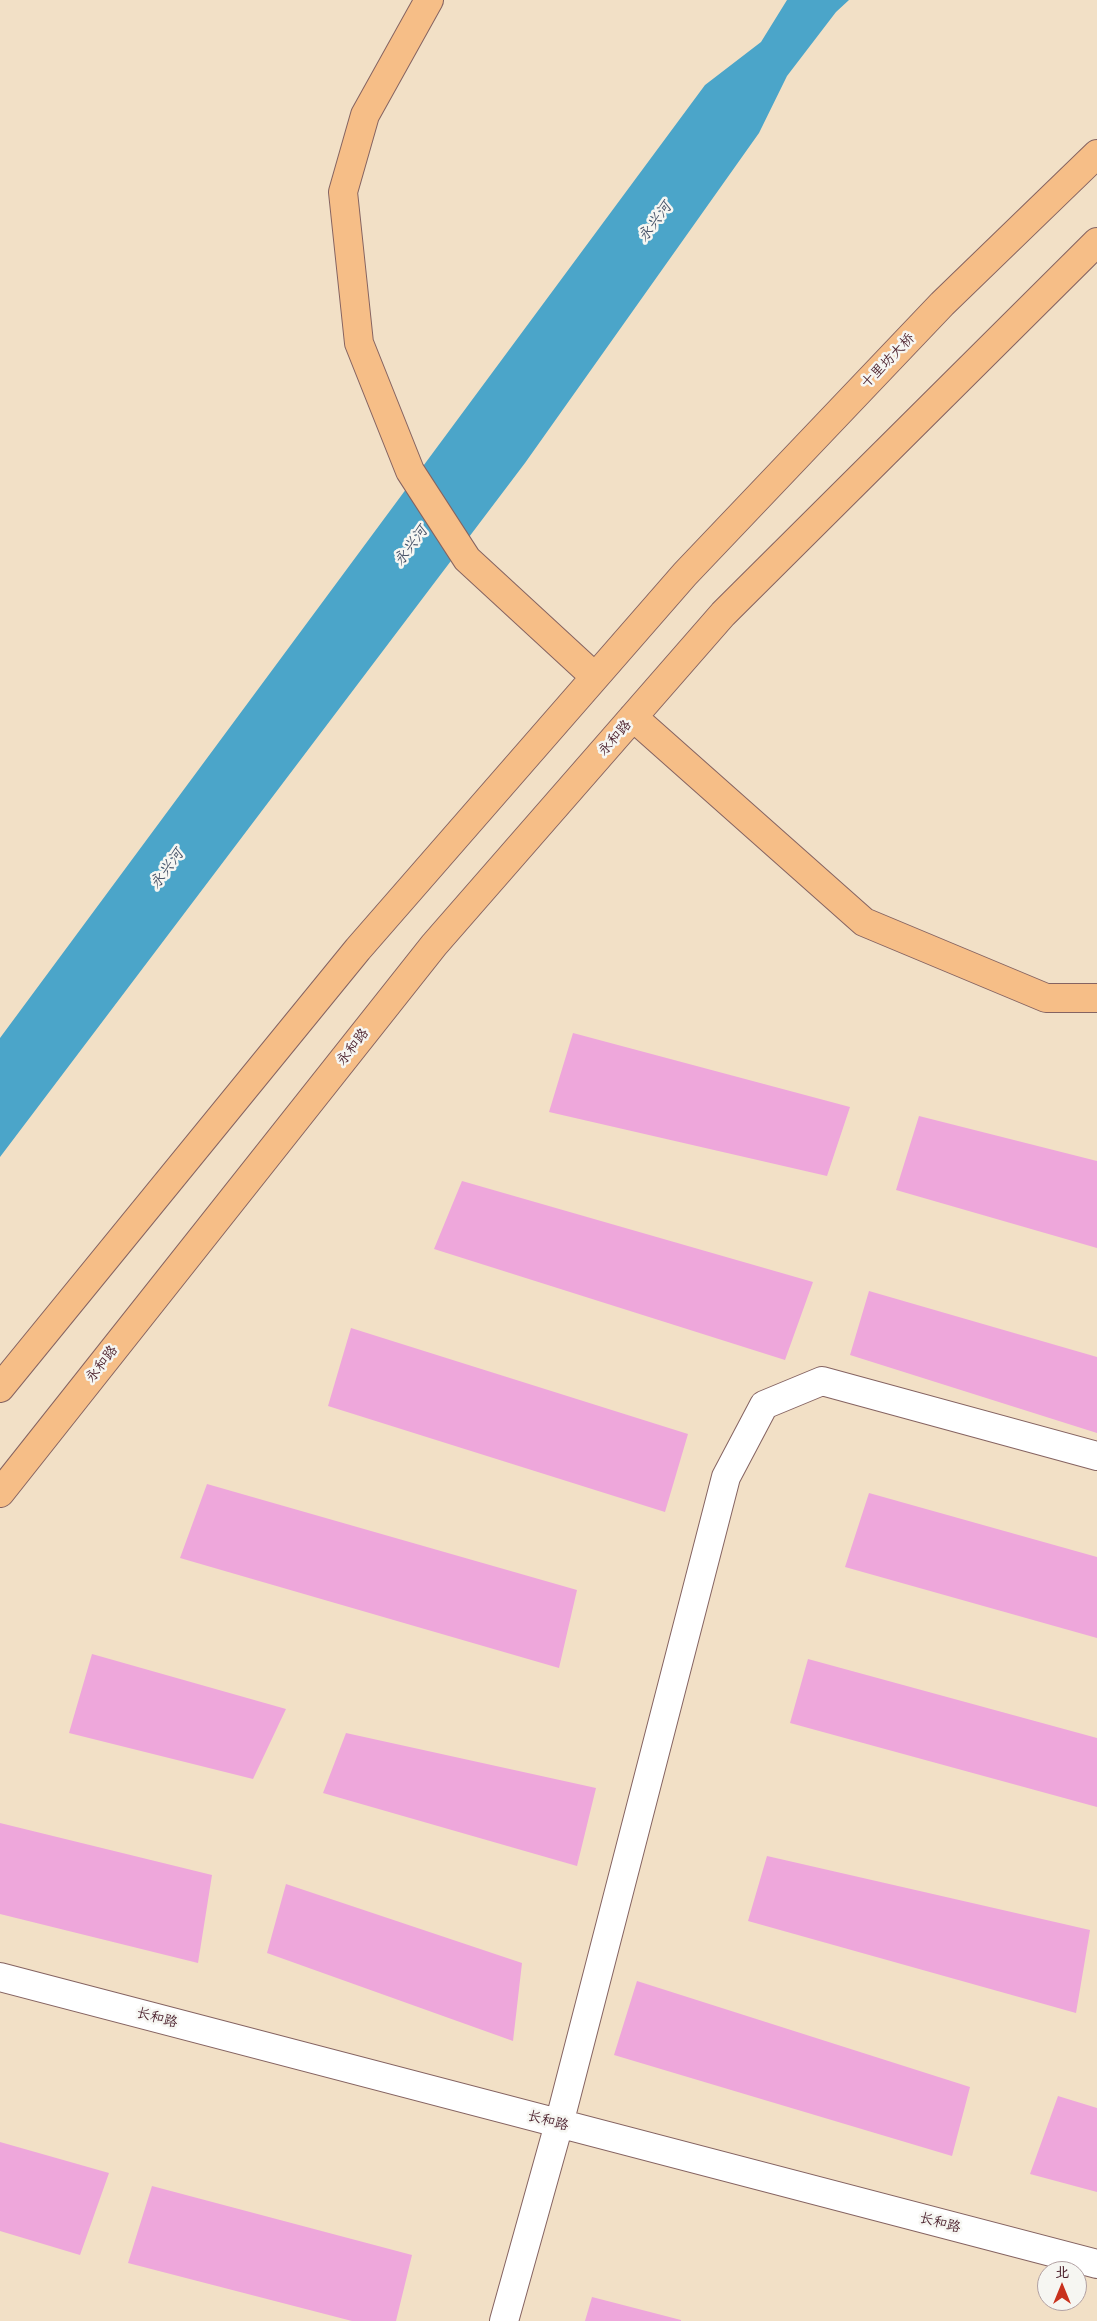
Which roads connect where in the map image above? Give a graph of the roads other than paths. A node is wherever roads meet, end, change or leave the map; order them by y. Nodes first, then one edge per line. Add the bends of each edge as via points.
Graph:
1 (430, 0) edge
2 (1097, 154) edge
3 (1097, 242) edge
4 (595, 677) junction
5 (634, 717) junction
6 (1097, 998) edge
7 (0, 1388) edge
8 (1097, 1456) edge
9 (0, 1493) edge
10 (0, 1977) edge
11 (559, 2124) junction
12 (1097, 2264) edge
13 (504, 2321) edge

1 - 4 main road via 365,115 343,192 359,343 410,471 467,559
2 - 4 main road, 十里坊大桥 via 942,304 685,574
3 - 5 main road, 永和路 via 723,614
4 - 7 main road via 358,949
5 - 6 main road via 864,922 1046,998
5 - 9 main road, 永和路 via 434,945
8 - 11 street via 822,1381 764,1405 726,1476
10 - 11 street, 长和路
11 - 12 street, 长和路
11 - 13 street

